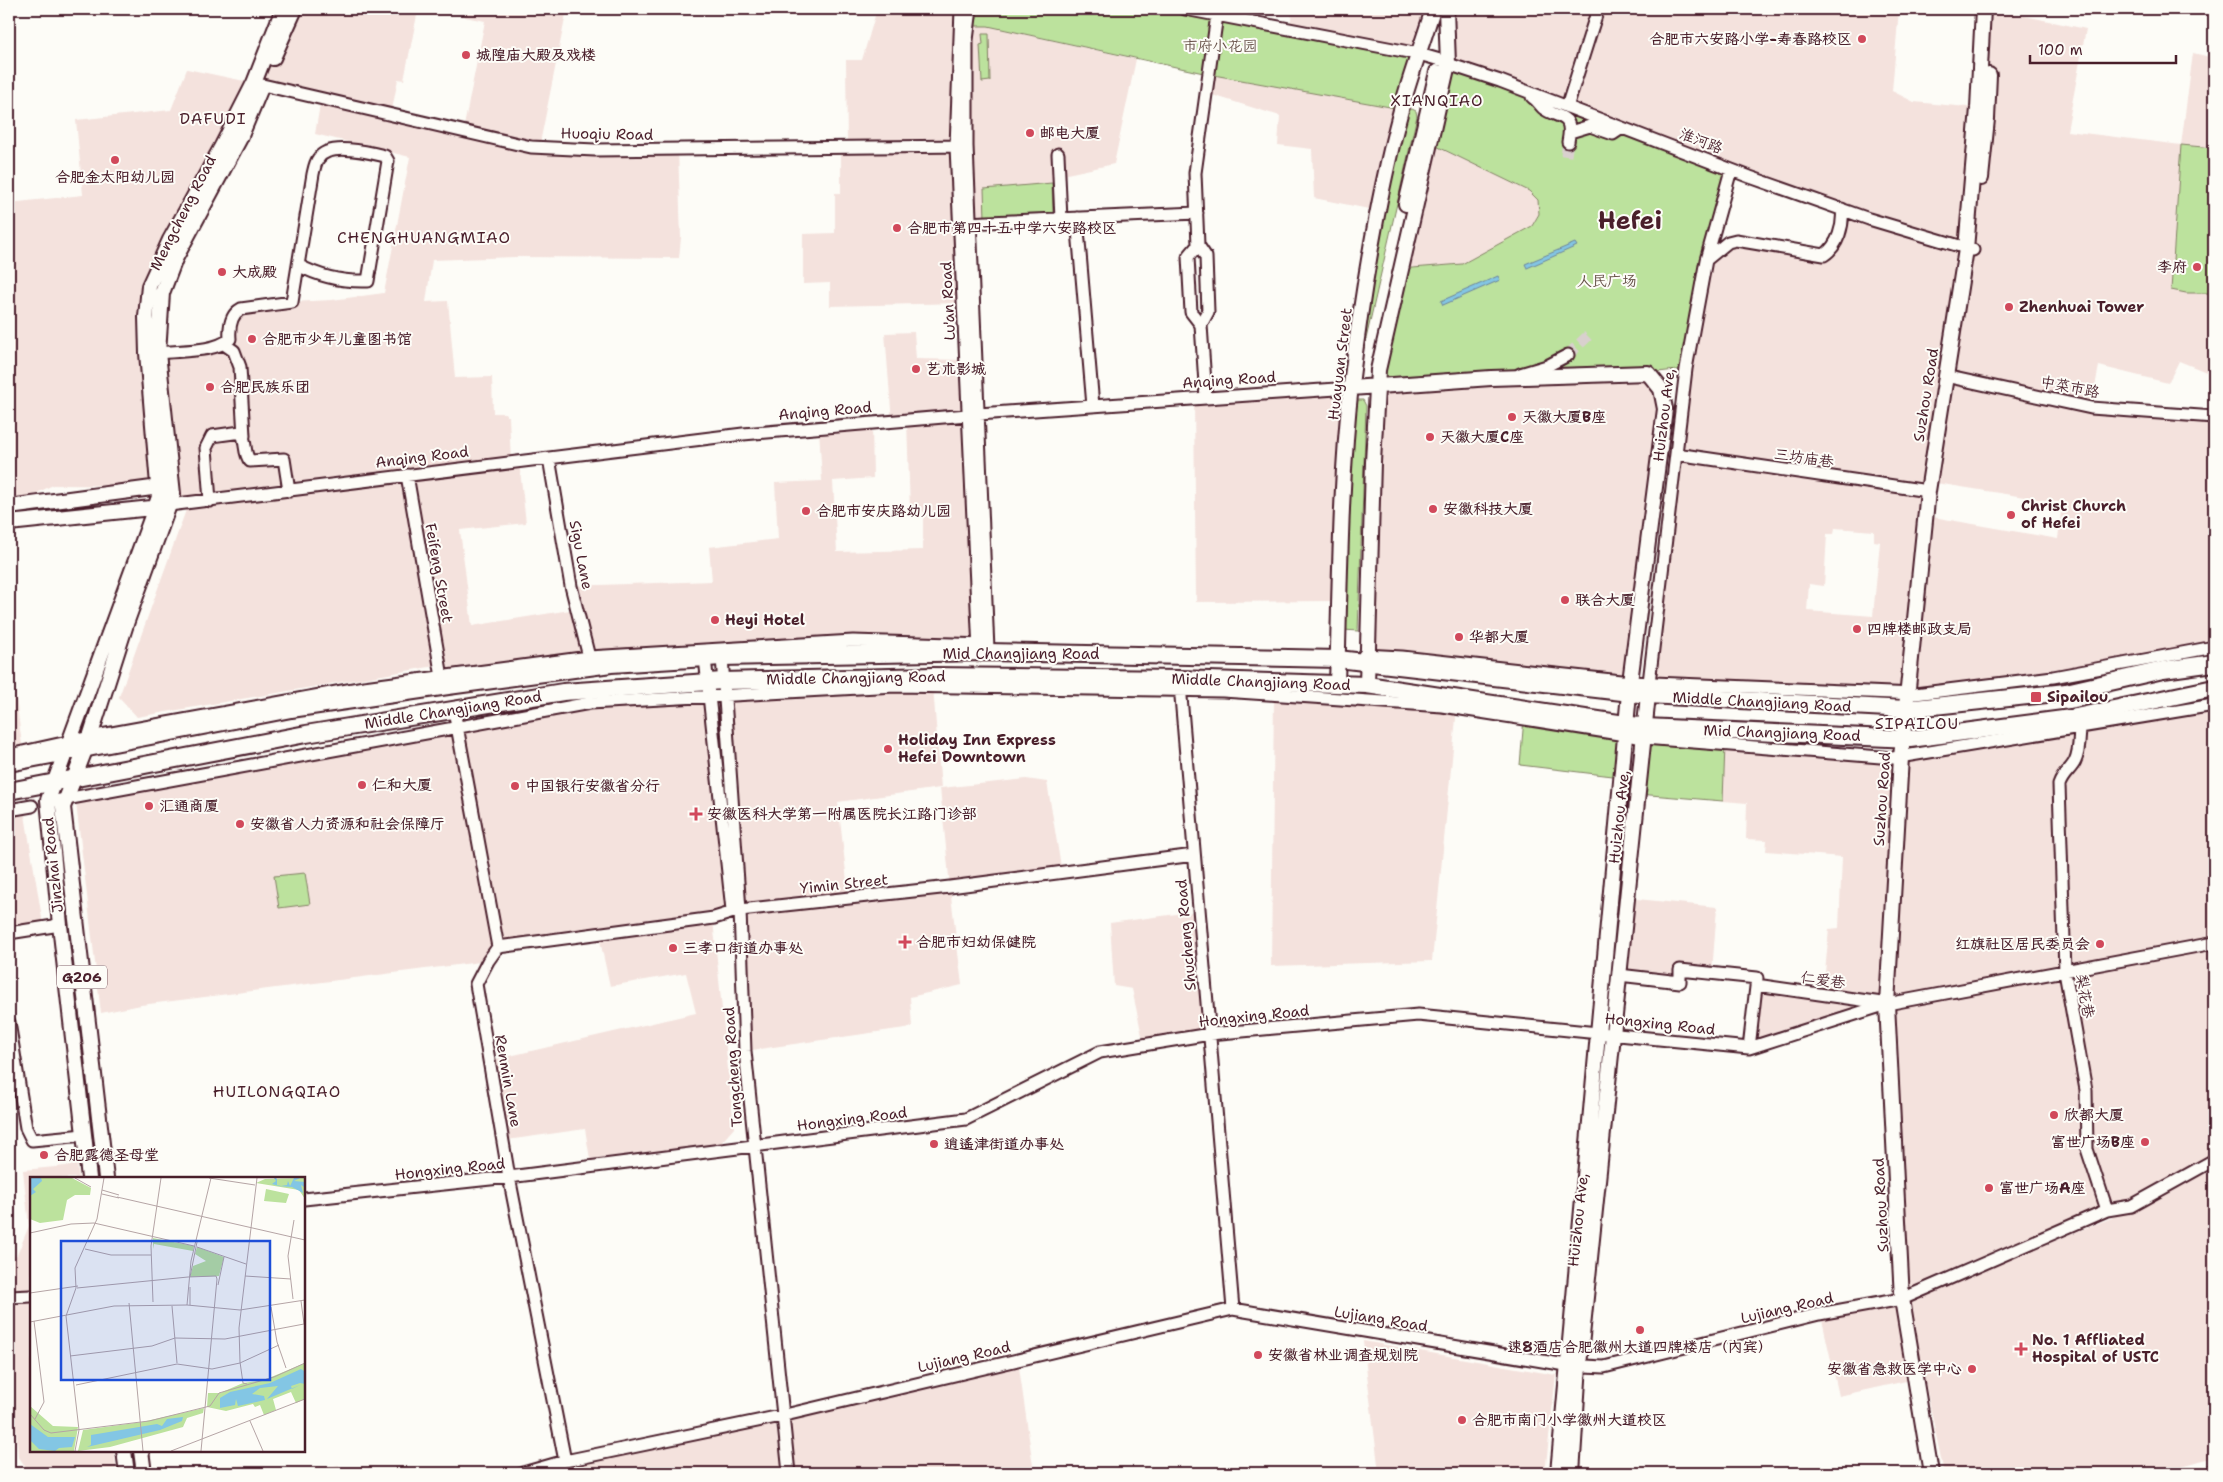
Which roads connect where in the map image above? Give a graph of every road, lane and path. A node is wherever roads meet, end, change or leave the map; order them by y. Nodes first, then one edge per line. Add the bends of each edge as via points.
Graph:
1 (283, 9) edge
2 (295, 9) edge
3 (961, 9) edge
4 (971, 9) edge
5 (1185, 9) edge
6 (1433, 9) edge
7 (1446, 9) edge
8 (1598, 9) edge
9 (1983, 9) edge
10 (1991, 9) edge
11 (1217, 15) junction
12 (1419, 54) junction
13 (1444, 62) junction
14 (258, 84) junction
15 (1508, 84) junction
16 (1566, 107) junction
17 (1622, 128) junction
18 (961, 146) junction
19 (1058, 154) dead end
20 (1731, 170) junction
21 (1842, 210) junction
22 (1197, 213) junction
23 (1077, 218) junction
24 (1061, 219) junction
25 (965, 223) junction
26 (1198, 245) junction
27 (1969, 250) junction
28 (1706, 260) junction
29 (298, 265) junction
30 (1201, 325) junction
31 (224, 344) junction
32 (158, 353) junction
33 (1568, 354) tunnel mouth
34 (1648, 373) joint
35 (1950, 377) junction
36 (1507, 378) junction
37 (1377, 384) junction
38 (1351, 388) junction
39 (1206, 398) junction
40 (1093, 406) junction
41 (974, 415) junction
42 (2214, 417) edge
43 (244, 436) junction
44 (1676, 454) junction
45 (549, 458) junction
46 (407, 474) junction
47 (167, 486) junction
48 (289, 491) junction
49 (1928, 491) junction
50 (210, 501) junction
51 (169, 505) junction
52 (9, 507) edge
53 (154, 509) junction
54 (9, 523) edge
55 (2214, 647) edge
56 (983, 648) junction
57 (1338, 656) junction
58 (589, 657) junction
59 (722, 657) junction
60 (705, 658) junction
61 (1368, 658) junction
62 (2214, 663) edge
63 (442, 677) junction
64 (1337, 684) junction
65 (1180, 685) junction
66 (1367, 685) junction
67 (1629, 688) junction
68 (2214, 688) edge
69 (717, 689) junction
70 (1648, 689) junction
71 (1911, 702) junction
72 (2214, 705) edge
73 (454, 710) junction
74 (457, 728) junction
75 (2080, 728) junction
76 (1626, 729) junction
77 (1644, 732) junction
78 (1907, 738) junction
79 (88, 742) junction
80 (68, 746) junction
81 (9, 755) edge
82 (1904, 757) junction
83 (9, 763) edge
84 (73, 778) junction
85 (55, 782) junction
86 (9, 791) edge
87 (60, 800) junction
88 (32, 806) dead end
89 (9, 810) edge
90 (1194, 855) junction
91 (736, 911) junction
92 (60, 925) junction
93 (9, 932) edge
94 (2214, 943) edge
95 (498, 947) junction
96 (2065, 972) junction
97 (1619, 975) junction
98 (1756, 985) junction
99 (1890, 1004) junction
100 (9, 1022) edge
101 (1597, 1033) junction
102 (1210, 1034) junction
103 (1613, 1034) junction
104 (1749, 1048) junction
105 (84, 1135) junction
106 (751, 1147) junction
107 (2214, 1160) edge
108 (89, 1177) edge
109 (106, 1177) edge
110 (509, 1178) junction
111 (305, 1199) edge
112 (2107, 1210) junction
113 (30, 1296) edge
114 (9, 1298) edge
115 (1905, 1298) junction
116 (1233, 1309) junction
117 (1573, 1365) junction
118 (778, 1417) junction
119 (124, 1452) edge
120 (141, 1452) edge
121 (565, 1461) junction
122 (2214, 1472) edge
123 (127, 1473) edge
124 (144, 1473) edge
125 (523, 1473) edge
126 (782, 1473) edge
127 (789, 1473) edge
128 (1558, 1473) edge
129 (1572, 1473) edge
130 (1931, 1473) edge
131 (1936, 1473) edge
132 (2209, 1473) edge

1 - 14 main road, Mengcheng Road
2 - 14 main road, Mengcheng Road
3 - 18 street, Lu'an Road
4 - 18 street, Lu'an Road
5 - 11 street, 淮河路
6 - 12 main road, Huayuan Street
7 - 13 main road
8 - 16 street
9 - 27 main road, Suzhou Road
10 - 27 main road, Suzhou Road via 1987,119
11 - 12 street, 淮河路
11 - 22 street via 1196,174
12 - 13 street, 淮河路
12 - 38 main road, Huayuan Street via 1401,110 1378,211
13 - 15 street, 淮河路
13 - 37 main road
14 - 18 street, Huoqiu Road via 531,147 595,150
14 - 32 main road, Mengcheng Road via 240,138 168,275 160,308
14 - 47 main road, Mengcheng Road via 170,240 148,286 147,353
15 - 16 street, 淮河路
15 - 17 street via 1537,100 1544,108 1562,115 1569,137 1590,126 1613,134
16 - 17 street, 淮河路
17 - 20 street, 淮河路
18 - 25 street, Lu'an Road
19 - 24 street
20 - 21 street, 淮河路
20 - 28 street, Huizhou Ave,
21 - 27 street, 淮河路
21 - 28 street via 1844,220 1832,250 1824,255 1736,240 1728,242
22 - 23 street
22 - 26 street
23 - 24 street
23 - 40 street
24 - 25 street
25 - 41 street, Lu'an Road
26 - 30 street via 1206,256 1208,312
26 - 30 street via 1188,257 1191,312
27 - 35 main road, Suzhou Road
28 - 44 street, Huizhou Ave, via 1686,369
29 - 29 street via 317,160 336,149 385,156 388,161 368,281 334,279
29 - 31 street via 292,302 236,312 232,315 230,339
30 - 39 street
31 - 32 street
31 - 43 street via 234,351 240,367
32 - 47 main road, Mengcheng Road
33 - 36 street via 1546,366
34 - 36 main road, Anqing Road
34 - 67 main road, Huizhou Ave, via 1661,389 1665,409
35 - 42 street, 中菜市路 via 2091,408
35 - 49 main road, Suzhou Road
35 - 71 main road, Suzhou Road
36 - 37 main road, Anqing Road
37 - 38 main road, Anqing Road
37 - 61 main road
38 - 39 street, Anqing Road
38 - 57 main road, Huayuan Street
39 - 40 street, Anqing Road
40 - 41 street, Anqing Road
41 - 45 street, Anqing Road via 743,434
41 - 56 street, Lu'an Road
43 - 48 street via 250,461 284,459
43 - 50 street via 239,432 224,434 212,436 208,441
44 - 49 street, 三坊庙巷
44 - 70 street, Huizhou Ave,
45 - 46 street, Anqing Road
45 - 58 street, Sigu Lane via 571,586
46 - 48 street, Anqing Road
46 - 63 street, Feifeng Street
47 - 51 main road, Mengcheng Road
47 - 52 main road
47 - 53 main road, Jinzhai Road
48 - 50 street, Anqing Road
49 - 71 main road, Suzhou Road
50 - 51 street, Anqing Road
51 - 53 main road, Anqing Road
51 - 79 main road, Jinzhai Road via 126,621
53 - 54 main road, Anqing Road
53 - 80 main road, Jinzhai Road
55 - 71 street
56 - 57 highway, Mid Changjiang Road
56 - 58 street via 852,641
56 - 59 highway, Mid Changjiang Road
57 - 61 highway, Middle Changjiang Road
57 - 64 main road, Huayuan Street
58 - 63 street
59 - 60 highway, Mid Changjiang Road
59 - 69 street, Tongcheng Road
60 - 69 street, Tongcheng Road
60 - 79 highway, Middle Changjiang Road via 603,665 456,684
61 - 66 main road
61 - 67 highway, Middle Changjiang Road
62 - 71 highway, Middle Changjiang Road via 2163,670 2066,692
63 - 79 street via 364,687
64 - 65 highway, Middle Changjiang Road
64 - 66 highway, Middle Changjiang Road
65 - 69 highway, Middle Changjiang Road via 932,676
65 - 76 street via 1223,691 1442,706
65 - 90 street, Shucheng Road
66 - 76 highway, Middle Changjiang Road
67 - 70 highway, Middle Changjiang Road
67 - 76 main road, Huizhou Ave,
68 - 78 highway, Mid Changjiang Road via 2071,718
69 - 73 highway, Middle Changjiang Road via 563,692
69 - 74 street via 590,703
69 - 91 street, Tongcheng Road
70 - 71 highway, Middle Changjiang Road
70 - 77 main road, Huizhou Ave,
71 - 78 main road, Suzhou Road
72 - 75 street
73 - 74 street
73 - 84 highway, Middle Changjiang Road
74 - 87 street
74 - 95 street
75 - 82 street
75 - 96 street, 梨花巷 via 2074,763 2063,774 2059,785
76 - 77 highway, Middle Changjiang Road
76 - 101 main road, Huizhou Ave,
77 - 78 highway, Mid Changjiang Road
77 - 82 street
77 - 97 main road, Huizhou Ave,
78 - 82 main road, Suzhou Road
79 - 80 highway
79 - 84 main road, Jinzhai Road
80 - 81 street
80 - 83 highway
80 - 85 main road, Jinzhai Road
82 - 99 main road, Suzhou Road
84 - 85 highway
84 - 87 main road, Jinzhai Road / G206
85 - 86 highway
85 - 92 main road, Jinzhai Road via 48,807
87 - 109 main road, Jinzhai Road / G206
88 - 89 street
90 - 91 street, Yimin Street via 940,889
90 - 102 street, Shucheng Road
91 - 95 street, Yimin Street via 714,918
91 - 106 street, Tongcheng Road
92 - 93 street
92 - 105 main road, Jinzhai Road
94 - 96 street, Hongxing Road
95 - 110 street, Renmin Lane via 476,984
96 - 99 street, Hongxing Road
96 - 112 street, 梨花巷 via 2086,1090 2087,1149
97 - 98 street, 仁爱巷 via 1680,982 1680,970 1757,978
97 - 103 main road, Huizhou Ave,
98 - 99 street, 仁爱巷
98 - 104 street
99 - 104 street, Hongxing Road
99 - 115 main road, Suzhou Road
100 - 105 street via 26,1128 32,1140
101 - 102 street, Hongxing Road via 1418,1015
101 - 103 street, Hongxing Road
101 - 117 main road, Huizhou Ave,
102 - 106 street, Hongxing Road via 1100,1052 966,1119
102 - 116 street, Shucheng Road
103 - 104 street, Hongxing Road
103 - 117 main road, Huizhou Ave,
105 - 108 main road, Jinzhai Road
106 - 110 street, Hongxing Road
106 - 118 street, Tongcheng Road
107 - 112 street, Lujiang Road via 2131,1206
110 - 111 street, Hongxing Road
110 - 121 street, Renmin Lane
112 - 115 street, Lujiang Road
113 - 114 street
115 - 117 street, Lujiang Road via 1819,1314 1604,1367
115 - 130 main road, Suzhou Road
115 - 131 main road, Suzhou Road
116 - 117 street, Lujiang Road
116 - 118 street, Lujiang Road
117 - 128 main road, Huizhou Ave,
117 - 129 main road, Huizhou Ave,
118 - 121 street, Lujiang Road
118 - 126 street, Tongcheng Road
118 - 127 street, Tongcheng Road
119 - 123 main road
120 - 124 main road
121 - 125 street, Lujiang Road
122 - 132 street

